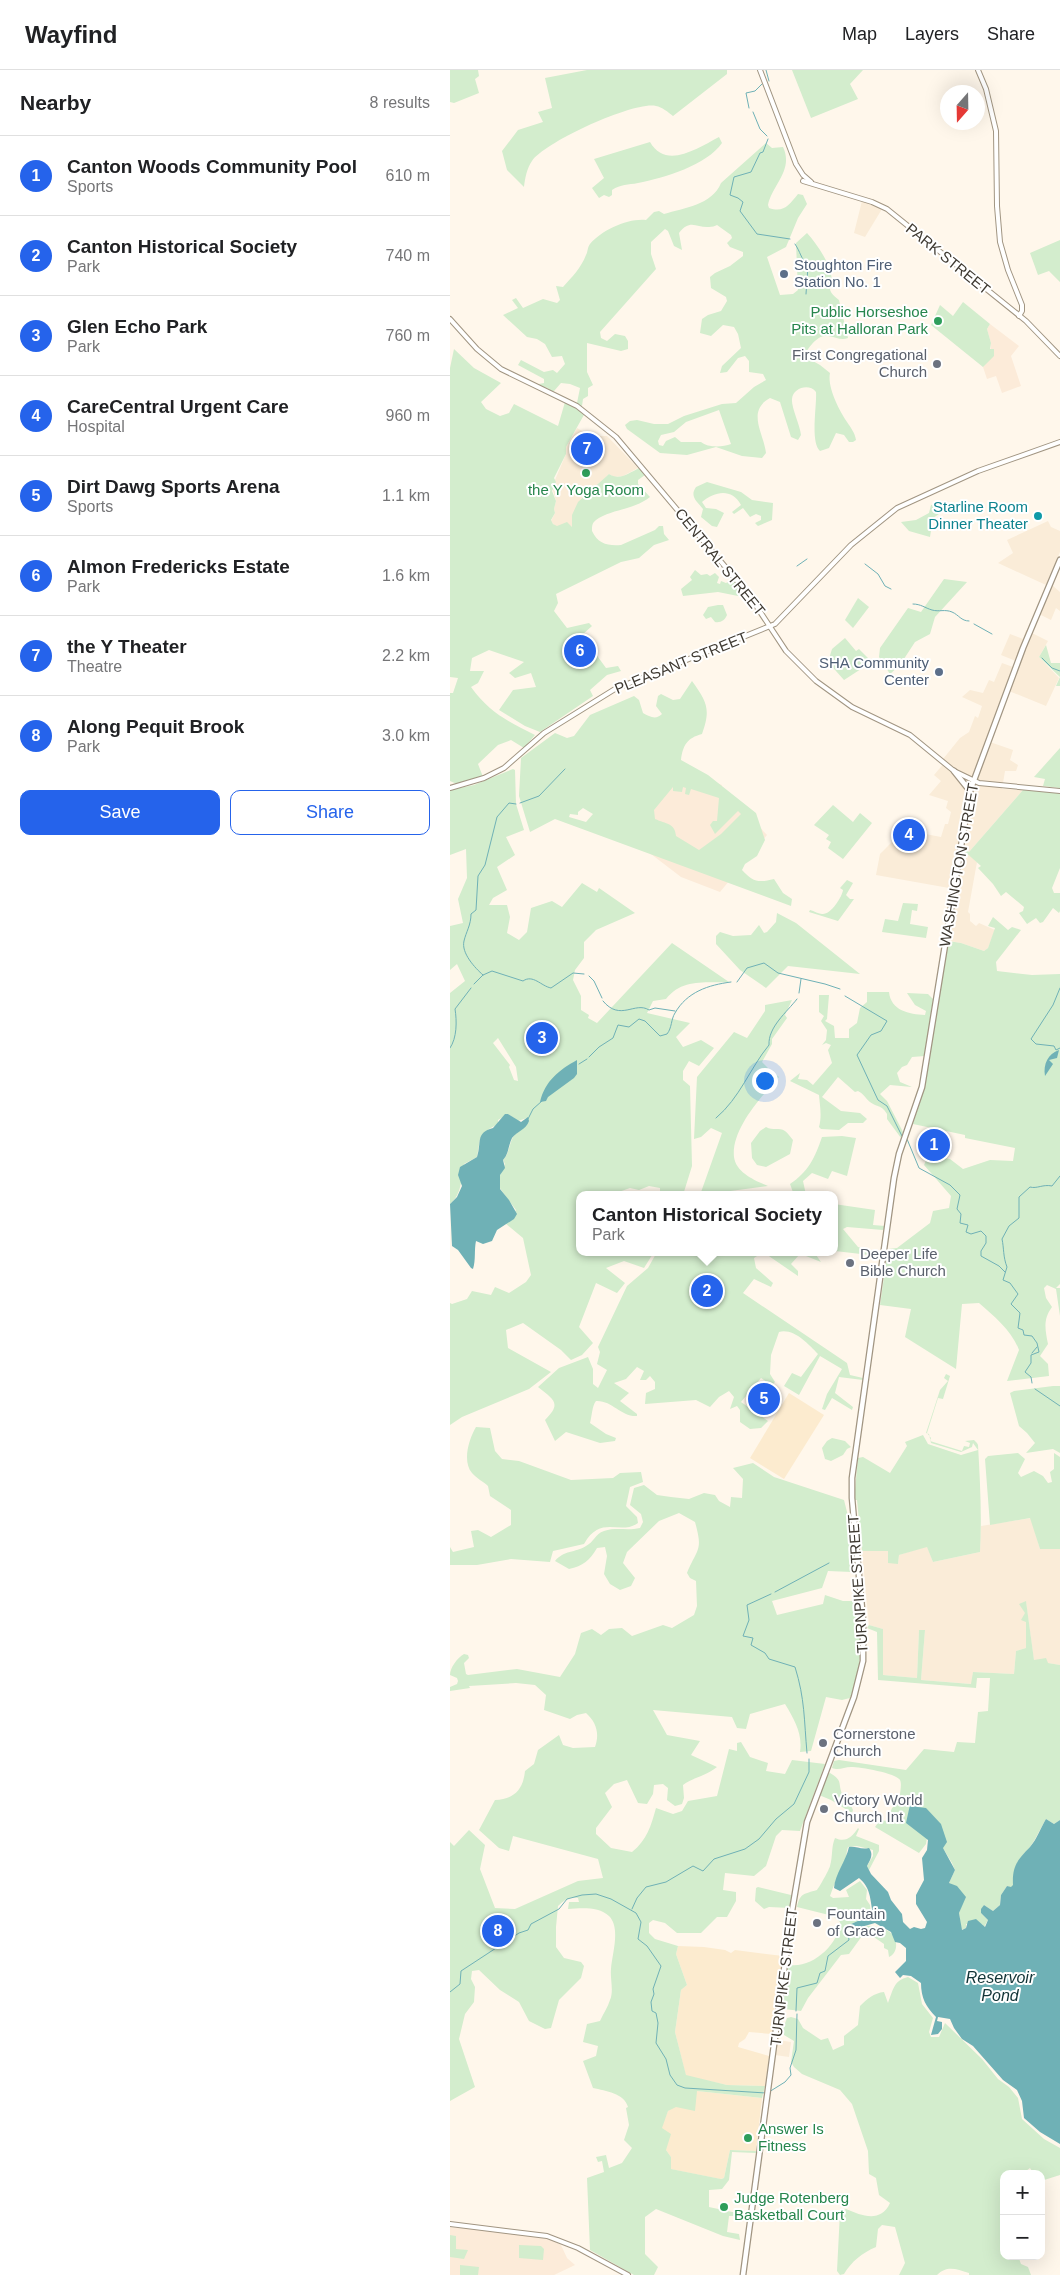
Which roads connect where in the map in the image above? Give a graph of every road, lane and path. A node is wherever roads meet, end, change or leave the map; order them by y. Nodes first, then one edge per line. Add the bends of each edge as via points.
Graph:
1 (760, 70) edge
2 (978, 70) edge
3 (806, 182) junction
4 (822, 186) junction
5 (1017, 315) junction
6 (450, 319) edge
7 (1060, 356) edge
8 (1060, 442) edge
9 (1060, 560) edge
10 (770, 627) junction
11 (954, 772) junction
12 (973, 781) junction
13 (450, 788) edge
14 (970, 791) junction
15 (1060, 791) edge
16 (910, 1123) joint
17 (450, 2224) edge
18 (628, 2275) edge
19 (743, 2275) edge

1 - 3 main road
2 - 5 main road via 996,131 996,201 1000,242 1019,301
3 - 4 main road, PARK STREET
3 - 4 main road, PARK STREET
4 - 5 main road, PARK STREET via 887,209
5 - 7 main road, PARK STREET
6 - 10 main road, CENTRAL STREET via 477,349 501,369 577,406 609,430 749,594
8 - 10 main road, PLEASANT STREET via 978,471 897,508 851,545
9 - 12 main road, WASHINGTON STREET via 1026,639
10 - 11 main road, CENTRAL STREET via 786,651 824,689 852,707 910,735
10 - 13 main road, PLEASANT STREET via 615,688 555,725 504,768
11 - 12 main road, CENTRAL STREET
11 - 14 main road
12 - 14 main road, WASHINGTON STREET
12 - 15 main road, CENTRAL STREET
14 - 16 main road, WASHINGTON STREET via 923,1085
16 - 19 main road, TURNPIKE STREET via 894,1178 852,1478 864,1662 807,1821
17 - 18 main road via 547,2236

